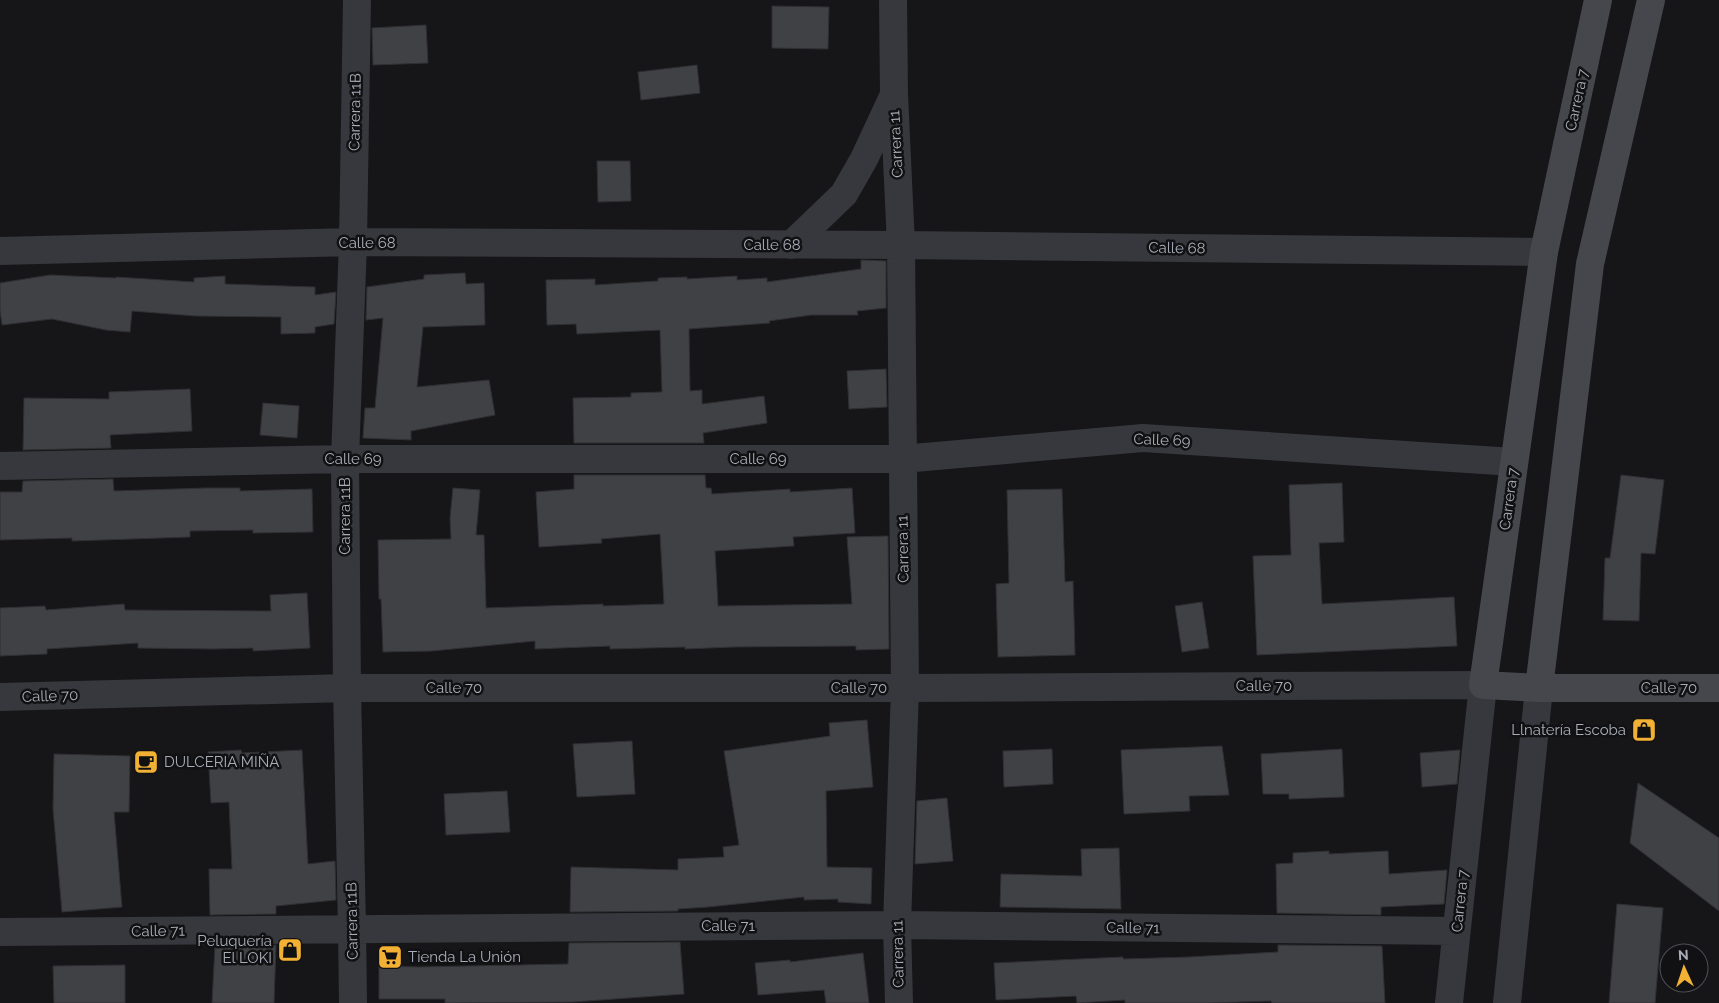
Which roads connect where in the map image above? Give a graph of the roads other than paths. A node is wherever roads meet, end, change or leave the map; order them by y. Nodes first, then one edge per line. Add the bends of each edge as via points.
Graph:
1 (357, 0) edge
2 (892, 0) edge
3 (1598, 0) edge
4 (1651, 0) edge
5 (894, 95) junction
6 (353, 242) junction
7 (791, 245) junction
8 (901, 246) junction
9 (0, 251) edge
10 (1544, 252) junction
11 (345, 459) junction
12 (902, 459) junction
13 (1514, 462) junction
14 (0, 466) edge
15 (1483, 685) junction
16 (347, 688) junction
17 (905, 688) junction
18 (1540, 688) junction
19 (1719, 688) edge
20 (0, 697) edge
21 (897, 925) junction
22 (352, 928) junction
23 (1456, 931) junction
24 (0, 932) edge
25 (353, 1003) edge
26 (899, 1003) edge
27 (1449, 1003) edge
28 (1507, 1003) edge

1 - 6 street, Carrera 11B
2 - 5 street, Carrera 11
3 - 10 street, Carrera 7
4 - 18 street via 1590,264
5 - 7 street, Carrera 11 via 844,194
5 - 8 street, Carrera 11
6 - 7 street, Calle 68
6 - 9 street, Calle 68
6 - 11 street, Carrera 11B
7 - 8 street, Calle 68
8 - 10 street, Calle 68
8 - 12 street, Carrera 11
10 - 13 street, Carrera 7
11 - 12 street, Calle 69
11 - 14 street, Calle 69
11 - 16 street, Carrera 11B
12 - 13 street, Calle 69 via 1143,438
12 - 17 street, Carrera 11
13 - 15 street, Carrera 7
15 - 17 street, Calle 70
15 - 18 street, Calle 70
15 - 23 street, Carrera 7
16 - 17 street, Calle 70
16 - 20 street, Calle 70
16 - 22 street, Carrera 11B
17 - 21 street, Carrera 11
18 - 19 street, Calle 70
18 - 28 street
21 - 22 street, Calle 71
21 - 23 street, Calle 71
21 - 26 street, Carrera 11
22 - 24 street, Calle 71
22 - 25 street, Carrera 11B
23 - 27 street, Carrera 7

